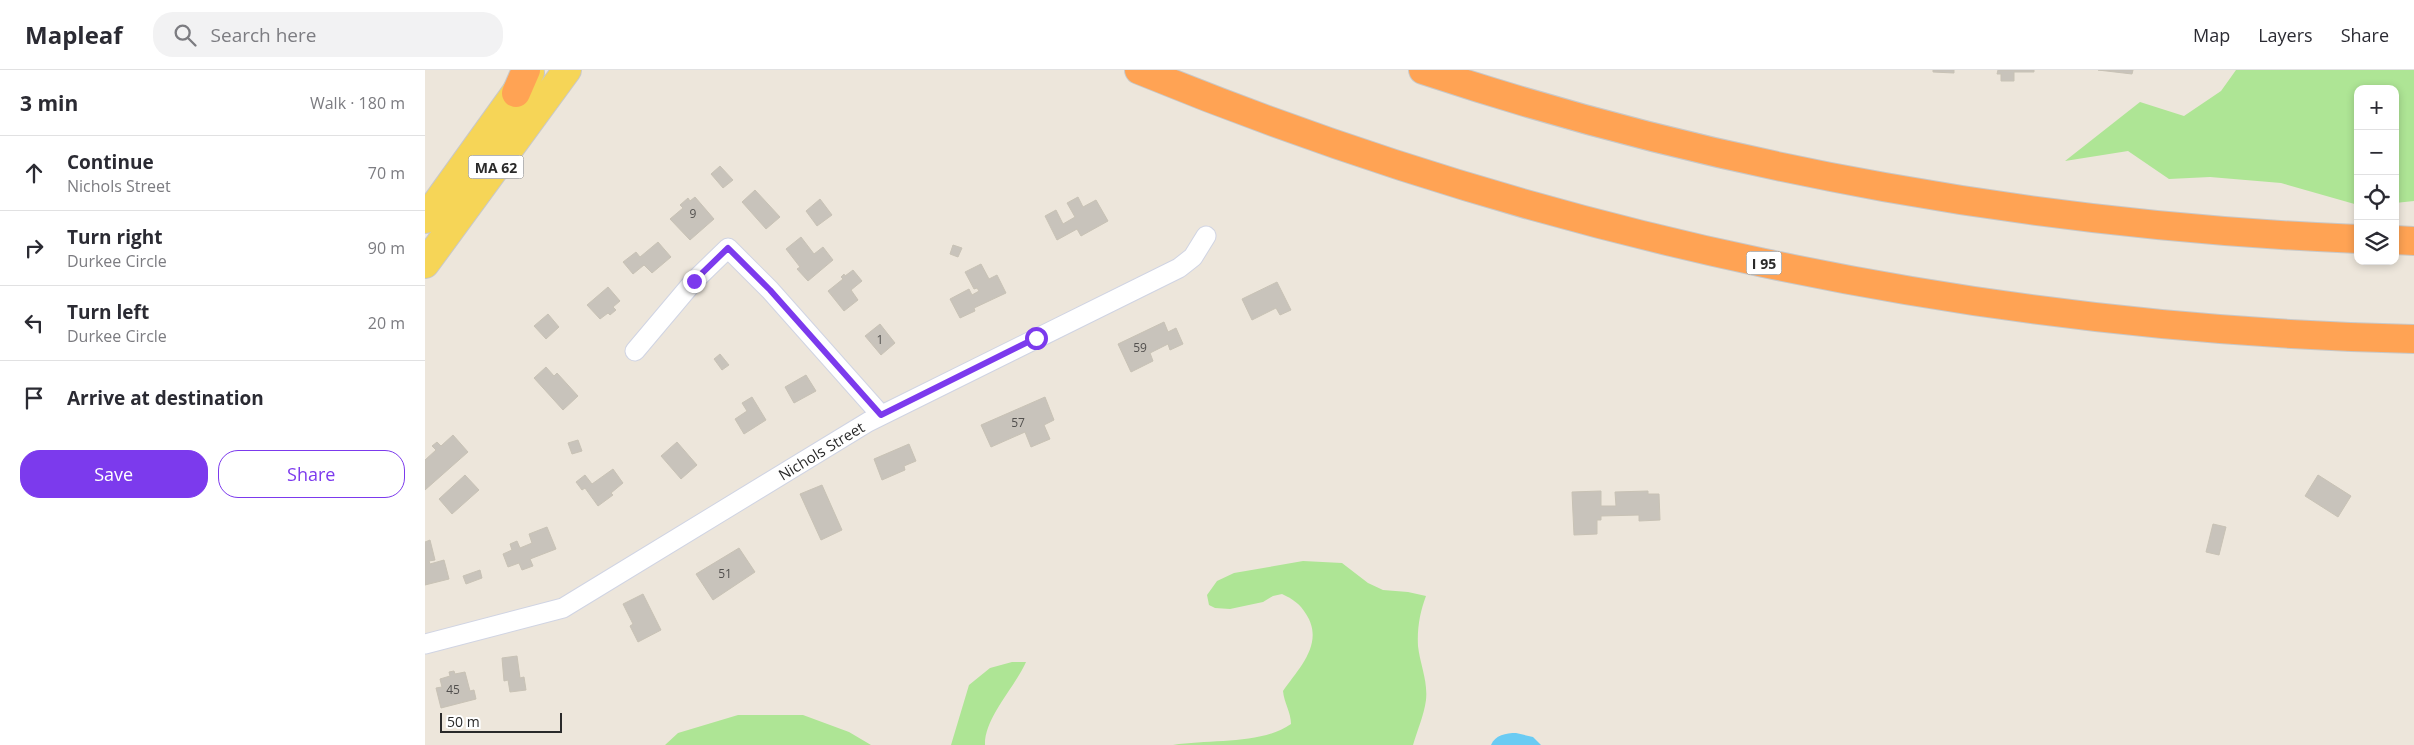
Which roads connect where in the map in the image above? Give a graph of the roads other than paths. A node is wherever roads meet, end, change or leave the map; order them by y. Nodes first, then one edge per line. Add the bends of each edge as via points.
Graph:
1 (533, 70) edge
2 (567, 70) edge
3 (1139, 70) edge
4 (1423, 70) edge
5 (521, 82) edge
6 (425, 219) edge
7 (1206, 236) dead end
8 (2354, 239) edge
9 (2399, 240) edge
10 (2414, 241) edge
11 (425, 264) edge
12 (2414, 339) edge
13 (635, 351) dead end
14 (881, 415) junction
15 (425, 644) edge

1 - 5 main road, MA 62
2 - 11 main road, MA 62
3 - 12 highway, I 95 via 1334,143 1471,188 1652,238 1776,265 1898,289 2083,316 2267,332
4 - 8 highway via 1675,142 1915,192 2146,224
5 - 6 main road, MA 62
7 - 14 street, Nichols Street via 1193,257 1179,268
9 - 10 highway
13 - 14 street via 694,281 728,248 770,290
14 - 15 street, Nichols Street via 563,608

